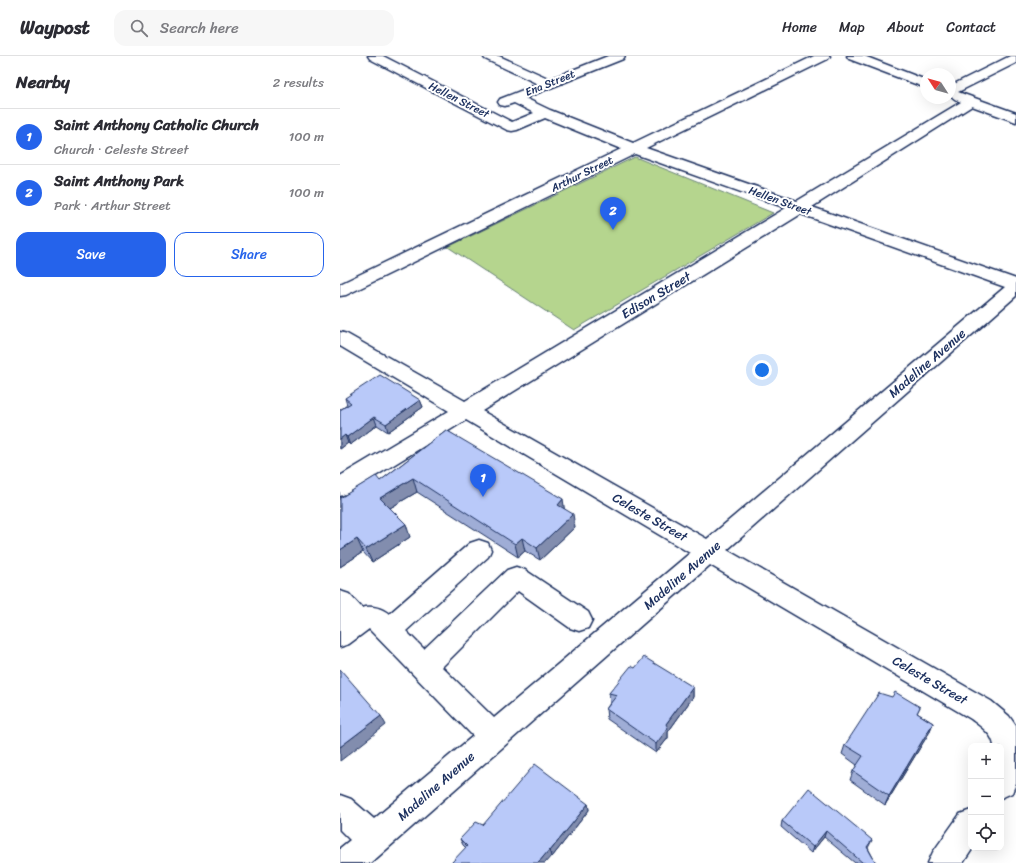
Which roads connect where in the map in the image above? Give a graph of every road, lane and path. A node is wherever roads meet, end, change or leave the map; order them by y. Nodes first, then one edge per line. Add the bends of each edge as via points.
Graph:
1 (374, 56) edge
2 (490, 56) edge
3 (619, 56) edge
4 (824, 56) edge
5 (853, 56) edge
6 (1016, 58) edge
7 (920, 82) edge
8 (550, 84) junction
9 (956, 89) edge
10 (956, 95) edge
11 (514, 98) junction
12 (971, 101) junction
13 (482, 111) junction
14 (545, 113) junction
15 (1016, 118) edge
16 (634, 149) junction
17 (798, 208) junction
18 (1016, 286) edge
19 (340, 291) edge
20 (340, 338) edge
21 (466, 410) junction
22 (340, 487) edge
23 (479, 550) dead end
24 (710, 552) junction
25 (340, 602) edge
26 (579, 620) dead end
27 (350, 629) edge
28 (388, 631) junction
29 (424, 667) junction
30 (493, 737) junction
31 (1003, 779) edge
32 (340, 810) edge
33 (968, 829) edge
34 (374, 840) junction
35 (347, 863) edge
36 (944, 863) edge

1 - 13 street, Hellen Street
2 - 8 street
3 - 8 street, Ena Street
4 - 16 street, Arthur Street
5 - 7 street
6 - 9 street
8 - 11 street, Ena Street
10 - 12 street
11 - 13 street, Ena Street
11 - 14 street, Hellen Street
12 - 15 street
12 - 17 street, Edison Street
13 - 14 street, Hellen Street via 512,127
14 - 16 street, Hellen Street
16 - 17 street, Hellen Street
16 - 19 street, Arthur Street
17 - 18 street, Hellen Street
17 - 21 street, Edison Street
18 - 24 street, Madeline Avenue
20 - 21 street, Celeste Street
21 - 22 street, Edison Street
21 - 24 street, Celeste Street
23 - 28 street
24 - 30 street, Madeline Avenue
24 - 31 street, Celeste Street via 981,710 1007,735 1012,745 1012,758
25 - 27 street
26 - 29 street via 516,577
27 - 28 street via 368,617 376,619
28 - 29 street
29 - 30 street
30 - 34 street, Madeline Avenue
32 - 34 street
33 - 36 street
34 - 35 street, Madeline Avenue

